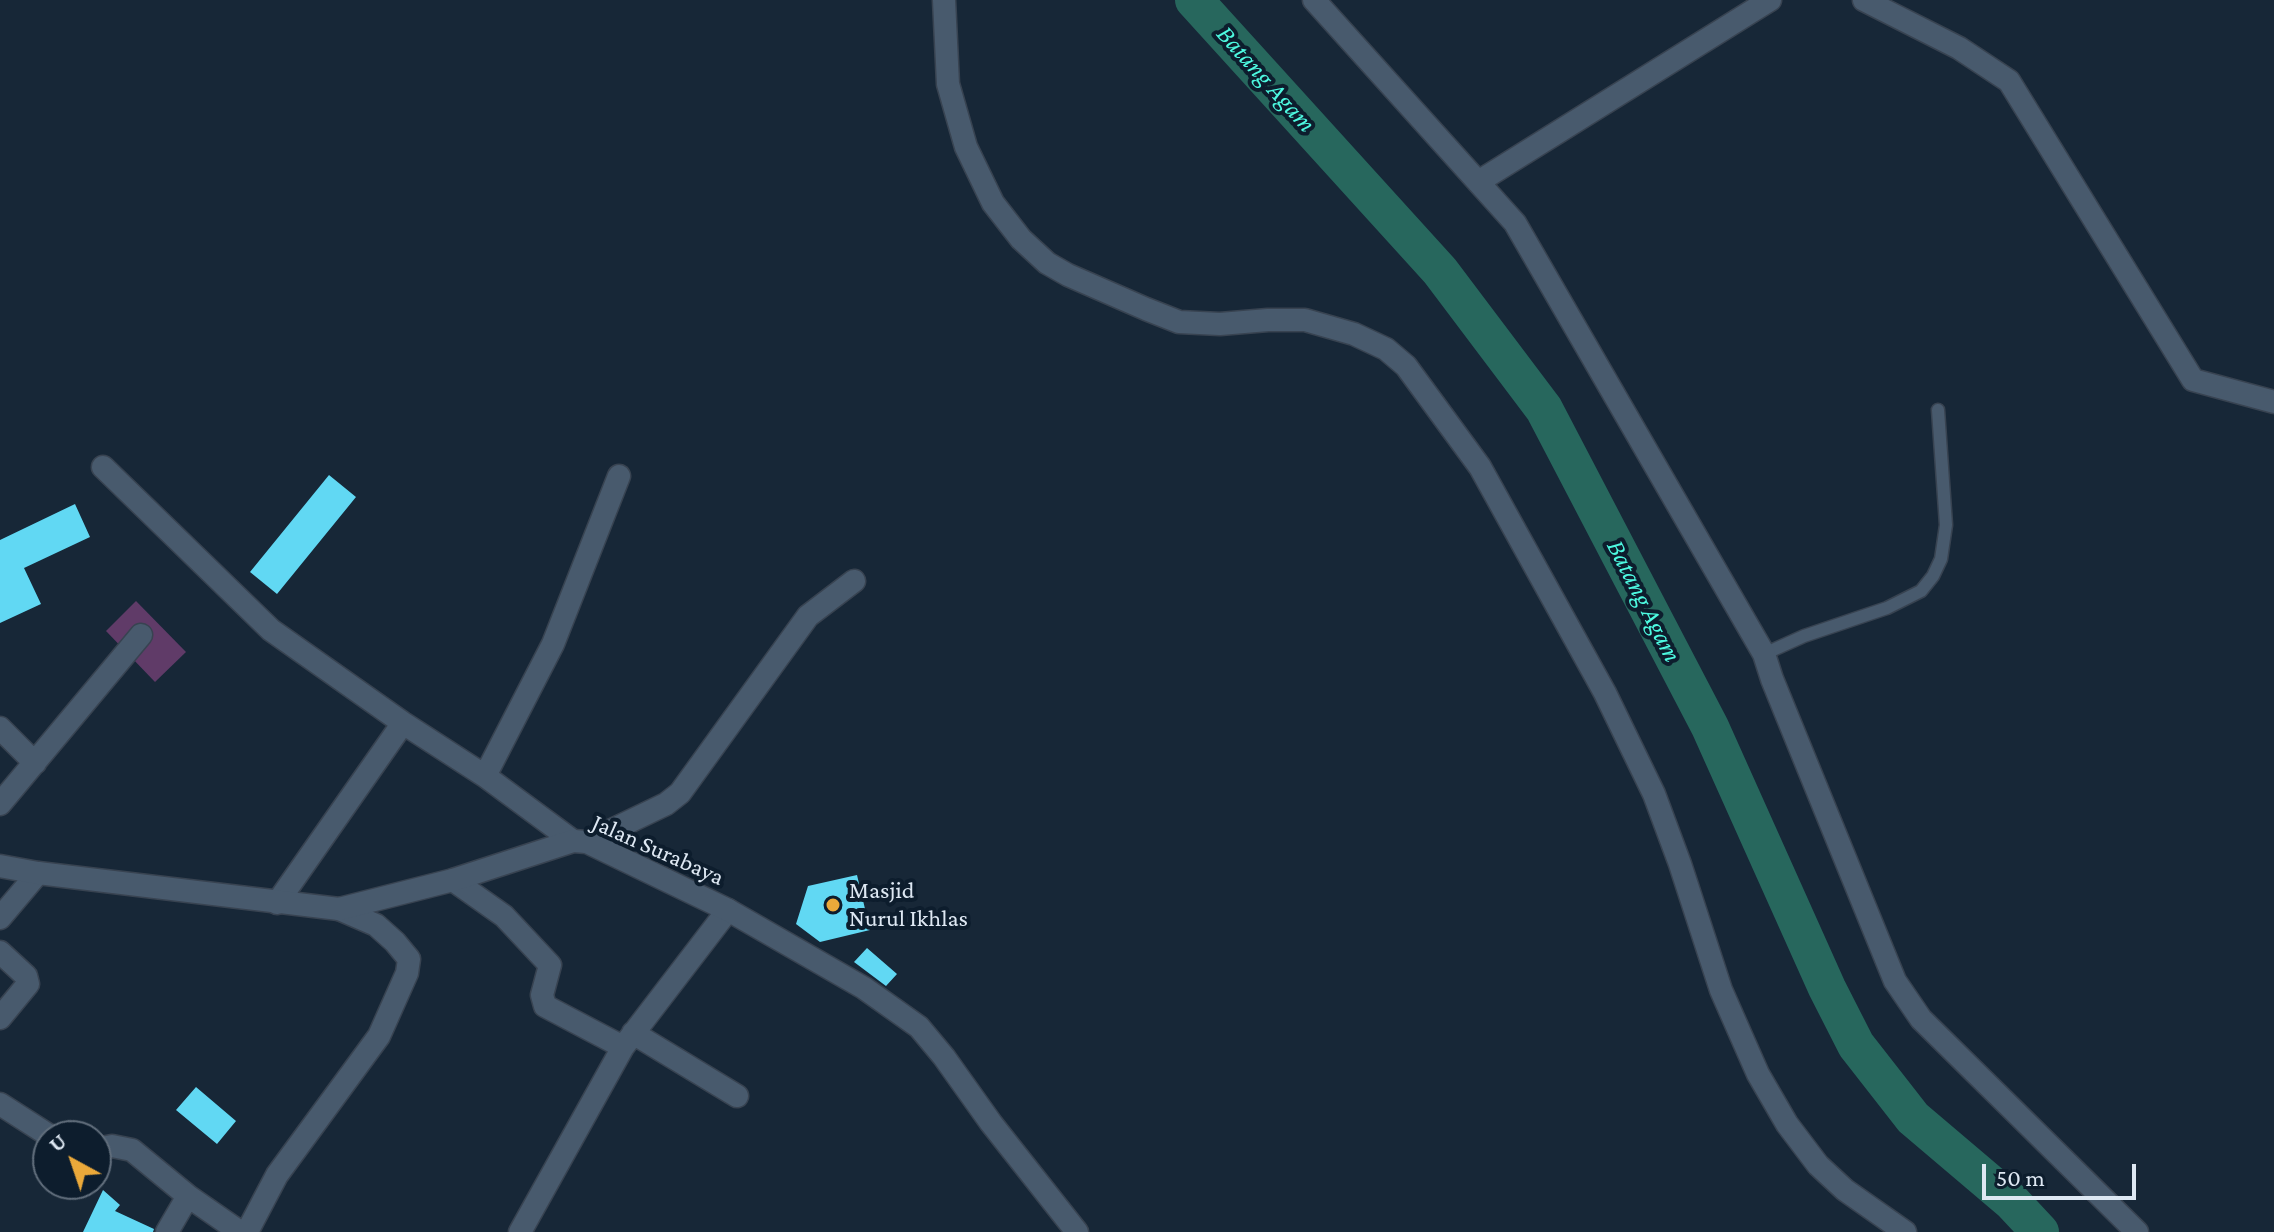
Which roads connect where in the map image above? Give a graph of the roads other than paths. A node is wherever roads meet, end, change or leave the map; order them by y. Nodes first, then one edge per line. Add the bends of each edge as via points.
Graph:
1 (944, 0) edge
2 (1314, 0) edge
3 (1770, 0) edge
4 (1864, 0) edge
5 (1478, 182) junction
6 (2274, 402) edge
7 (1938, 410) dead end
8 (103, 467) dead end
9 (619, 476) dead end
10 (854, 581) dead end
11 (141, 635) dead end
12 (1764, 654) junction
13 (403, 723) junction
14 (0, 728) edge
15 (35, 763) junction
16 (485, 776) junction
17 (0, 804) edge
18 (580, 841) junction
19 (0, 866) edge
20 (38, 873) junction
21 (453, 880) junction
22 (277, 903) junction
23 (339, 909) junction
24 (728, 910) junction
25 (0, 918) edge
26 (0, 952) edge
27 (0, 1018) edge
28 (628, 1040) junction
29 (737, 1096) dead end
30 (0, 1104) edge
31 (32, 1124) edge
32 (112, 1146) edge
33 (188, 1196) junction
34 (167, 1232) edge
35 (240, 1232) edge
36 (247, 1232) edge
37 (520, 1232) edge
38 (1077, 1232) edge
39 (1905, 1232) edge
40 (2137, 1232) edge

1 - 39 street via 948,84 966,147 993,203 1047,263 1179,322 1305,320 1354,334 1406,366 1480,467 1605,693 1654,794 1721,990 1758,1074 1818,1165
2 - 5 street
3 - 5 street
4 - 6 street via 1959,48 2009,81 2193,380
5 - 12 street via 1515,223
7 - 12 lane via 1946,525 1933,576 1921,591 1887,608
8 - 13 street via 271,630
9 - 16 street via 553,644
10 - 18 street via 808,616 680,793
11 - 15 street
12 - 40 street via 1895,981 1921,1019
13 - 16 street
13 - 22 street
14 - 15 street
15 - 17 street
16 - 18 street
18 - 21 street, Jalan Surabaya
18 - 24 street, Jalan Surabaya
19 - 20 street, Jalan Surabaya
20 - 22 street, Jalan Surabaya
20 - 25 street
21 - 23 street, Jalan Surabaya
21 - 28 street via 504,916 550,965 542,995 545,1006
22 - 23 street, Jalan Surabaya
23 - 36 street via 376,925 395,942 409,959 407,973 379,1036 277,1175
24 - 28 street
24 - 38 street, Jalan Surabaya via 864,988 919,1027
26 - 27 street via 28,984
28 - 29 street
28 - 37 street
30 - 31 street
32 - 33 street via 132,1150
33 - 34 street
33 - 35 street

